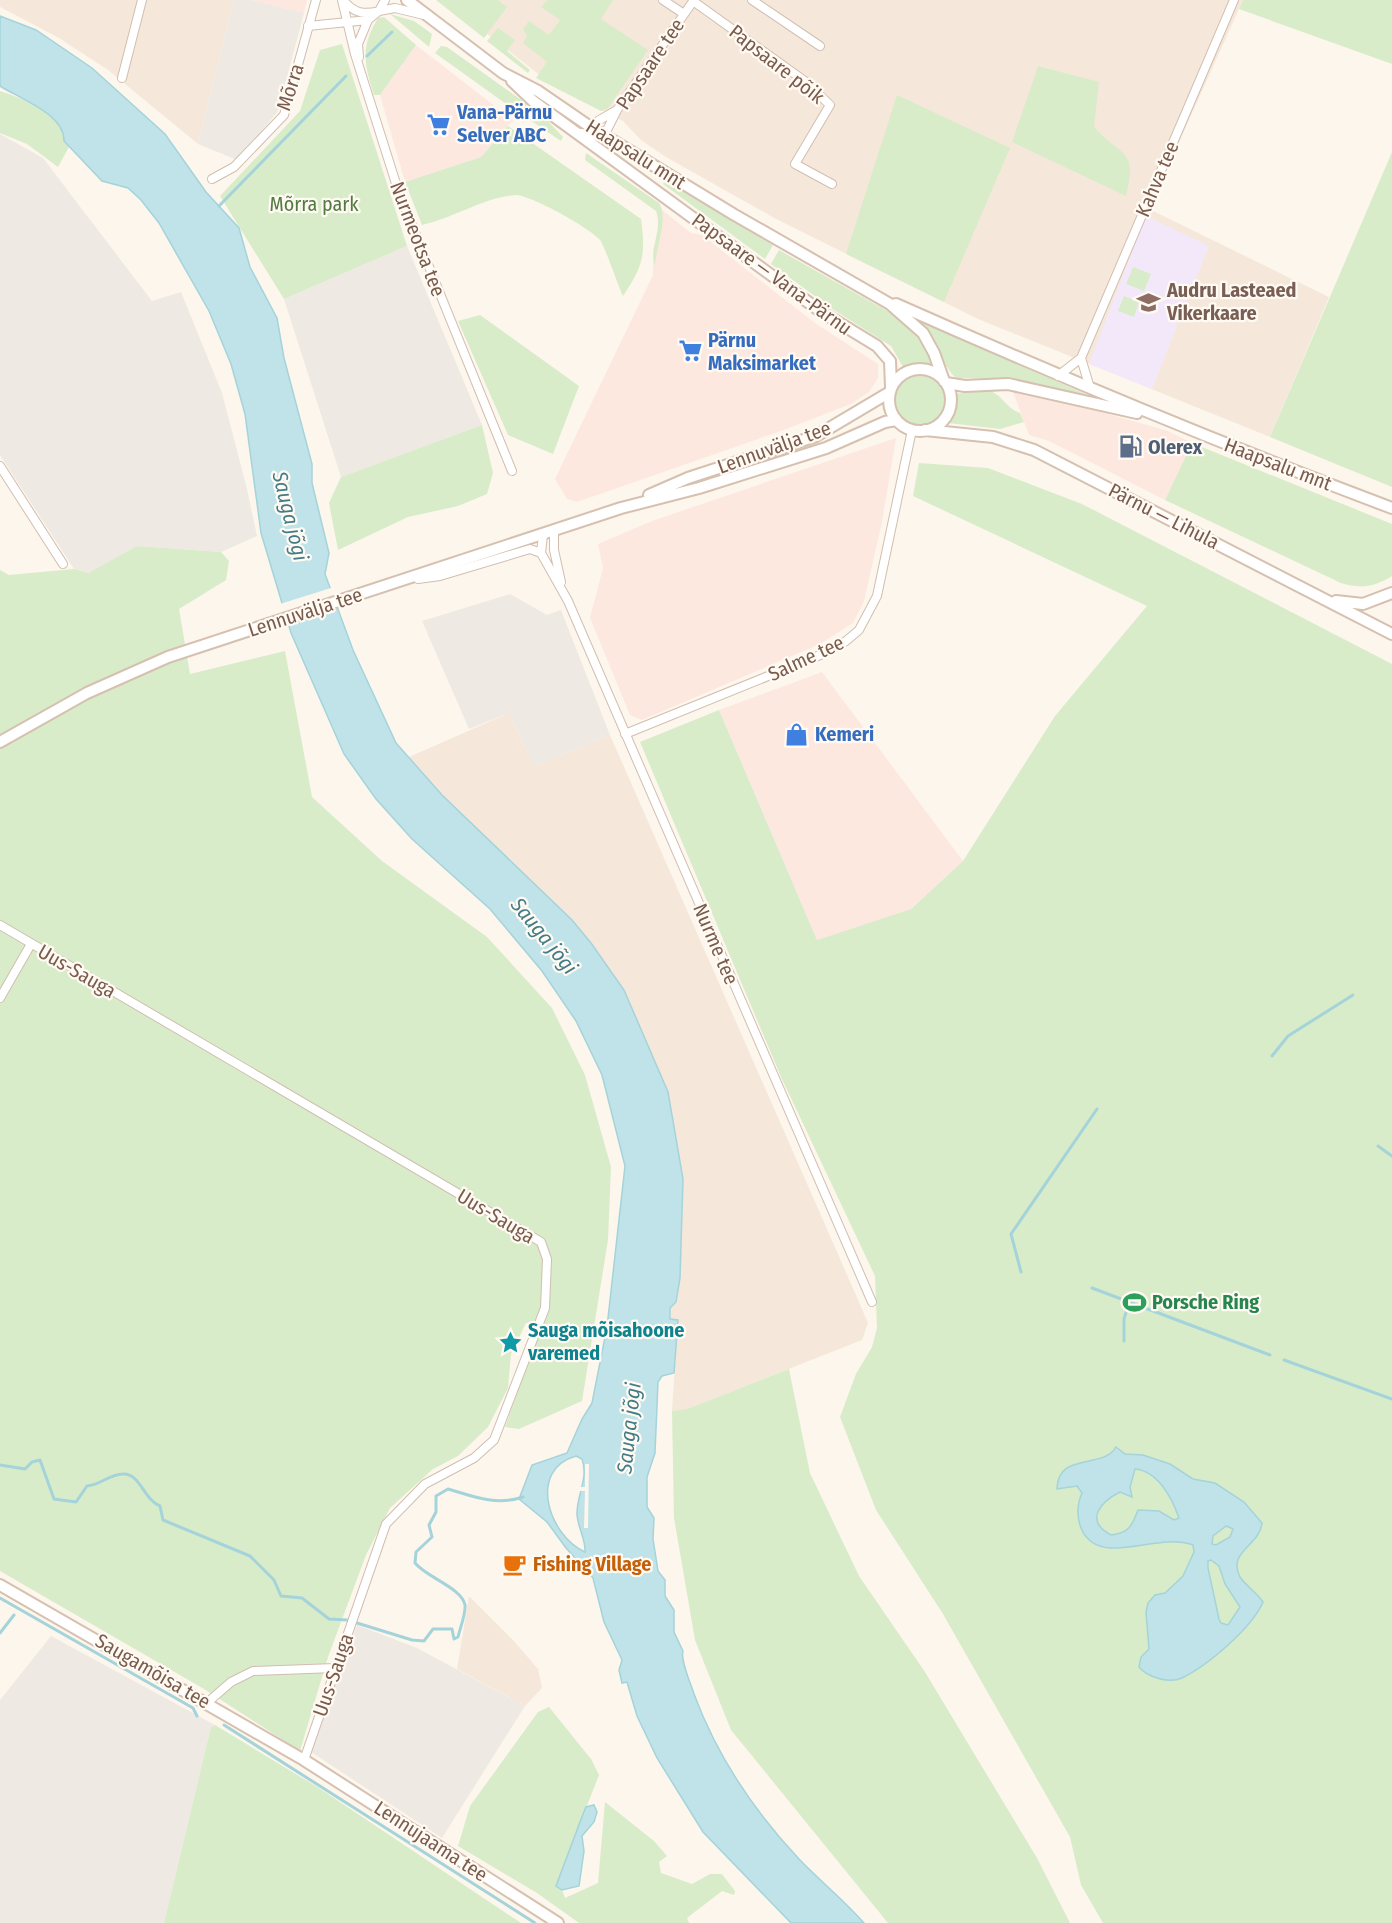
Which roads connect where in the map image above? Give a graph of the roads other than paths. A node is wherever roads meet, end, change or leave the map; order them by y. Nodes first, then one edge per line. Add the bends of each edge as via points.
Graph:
1 (142, 0) edge
2 (316, 0) edge
3 (342, 0) edge
4 (385, 0) edge
5 (407, 0) edge
6 (663, 0) edge
7 (753, 0) edge
8 (693, 1) edge
9 (1231, 1) edge
10 (379, 11) junction
11 (684, 14) junction
12 (428, 17) junction
13 (368, 20) junction
14 (348, 24) junction
15 (308, 26) junction
16 (820, 46) dead end
17 (360, 68) junction
18 (503, 73) junction
19 (122, 78) dead end
20 (617, 110) junction
21 (589, 126) junction
22 (574, 131) junction
23 (602, 133) junction
24 (212, 179) dead end
25 (832, 184) dead end
26 (874, 294) junction
27 (1081, 358) junction
28 (1058, 376) junction
29 (945, 382) junction
30 (1090, 389) junction
31 (890, 390) junction
32 (1164, 419) junction
33 (896, 420) junction
34 (912, 430) junction
35 (925, 430) junction
36 (0, 466) edge
37 (512, 471) dead end
38 (621, 508) junction
39 (1392, 508) edge
40 (554, 531) junction
41 (543, 534) junction
42 (541, 554) junction
43 (63, 564) dead end
44 (410, 580) junction
45 (562, 586) junction
46 (1392, 593) edge
47 (1324, 598) junction
48 (1392, 634) edge
49 (625, 734) junction
50 (0, 742) edge
51 (0, 925) edge
52 (31, 944) junction
53 (0, 998) edge
54 (872, 1302) dead end
55 (0, 1585) edge
56 (335, 1668) junction
57 (208, 1702) junction
58 (304, 1760) junction
59 (558, 1923) edge

1 - 19 street
2 - 15 street, Mõrra
3 - 10 street via 351,10 366,14
3 - 14 street, Nurmeotsa tee
4 - 10 street
5 - 12 main road, Haapsalu mnt
6 - 11 street
7 - 16 street
8 - 11 street, Papsaare tee
8 - 25 street, Papsaare põik via 806,82 830,105 795,164
9 - 27 street, Kahva tee
10 - 12 street via 395,8
10 - 13 street
11 - 20 street, Papsaare tee
12 - 18 main road, Haapsalu mnt
13 - 14 street
13 - 17 street via 358,44
14 - 15 street
14 - 17 street, Nurmeotsa tee
15 - 24 street, Mõrra via 284,115 234,167
17 - 37 street, Nurmeotsa tee via 399,193
18 - 21 main road, Haapsalu mnt via 538,91
18 - 22 main road, Papsaare — Vana-Pärnu
20 - 21 street
20 - 23 street, Papsaare tee
21 - 23 main road, Haapsalu mnt
22 - 23 street via 591,136
22 - 31 main road, Papsaare — Vana-Pärnu via 823,313 877,346 890,362
23 - 26 main road, Haapsalu mnt
26 - 28 main road
26 - 29 main road via 923,333
27 - 28 street, Kahva tee
27 - 30 street
28 - 30 main road
29 - 31 main road via 933,371 915,369 901,375
29 - 32 main road via 1018,386
29 - 35 main road via 951,396 947,414 940,423
30 - 32 main road
31 - 33 main road via 889,405
31 - 38 main road, Lennuvälja tee via 816,436 688,478
32 - 39 main road, Haapsalu mnt
33 - 34 main road
33 - 38 main road, Lennuvälja tee via 762,469
34 - 35 main road
34 - 49 street, Salme tee via 877,596 859,630 825,653
35 - 47 main road, Pärnu — Lihula via 993,437 1034,450
36 - 43 street
38 - 40 main road, Lennuvälja tee
40 - 41 main road, Lennuvälja tee
40 - 45 street, Nurme tee
41 - 42 street
41 - 44 main road, Lennuvälja tee
42 - 44 street via 530,549 440,576
42 - 45 street, Nurme tee
44 - 50 main road, Lennuvälja tee via 168,657 37,719
45 - 49 street, Nurme tee
46 - 47 main road via 1356,604
47 - 48 main road, Pärnu — Lihula
49 - 54 street, Nurme tee
51 - 52 street, Uus-Sauga
52 - 53 street
52 - 56 street, Uus-Sauga via 541,1242 547,1259 545,1308 494,1440 474,1458 425,1484 386,1524
55 - 57 main road, Saugamõisa tee
56 - 57 street via 253,1671 231,1682
56 - 58 street, Uus-Sauga
57 - 58 main road, Saugamõisa tee
58 - 59 main road, Lennujaama tee

